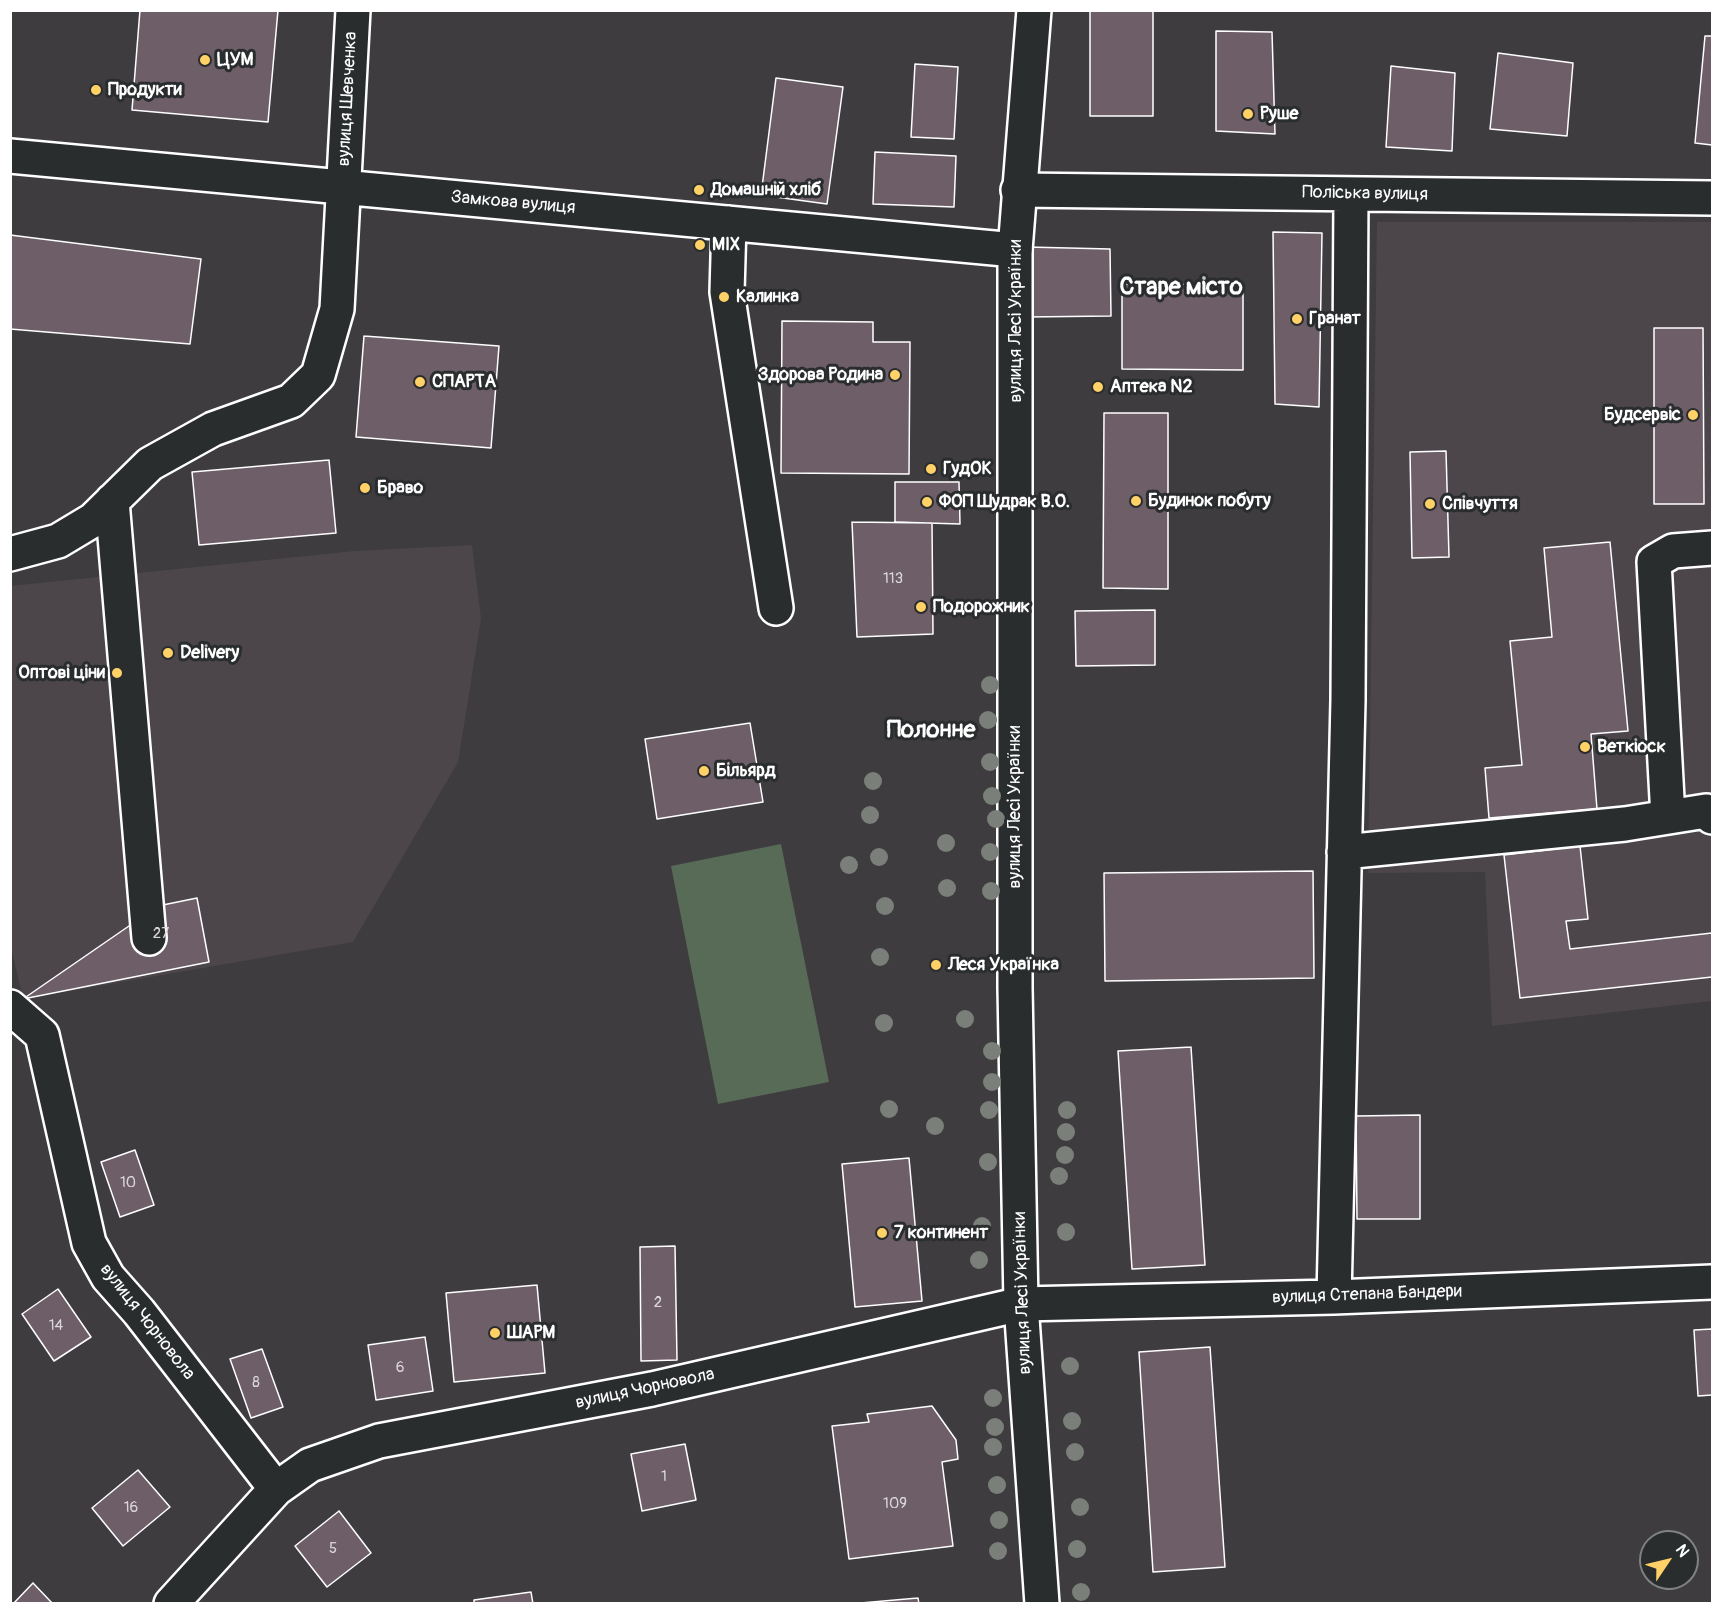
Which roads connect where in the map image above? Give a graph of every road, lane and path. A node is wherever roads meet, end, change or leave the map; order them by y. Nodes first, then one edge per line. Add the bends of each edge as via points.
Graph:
1 (353, 10) edge
2 (1034, 10) edge
3 (10, 156) edge
4 (343, 188) junction
5 (1018, 190) junction
6 (1351, 194) junction
7 (1713, 198) edge
8 (729, 223) junction
9 (1015, 250) junction
10 (112, 501) junction
11 (1713, 548) edge
12 (10, 554) edge
13 (776, 608) dead end
14 (1668, 817) junction
15 (1713, 817) edge
16 (1344, 852) junction
17 (149, 938) dead end
18 (10, 1007) edge
19 (1713, 1282) edge
20 (1334, 1297) junction
21 (1021, 1304) junction
22 (276, 1489) junction
23 (171, 1604) edge
24 (1042, 1604) edge

1 - 4 street, вулиця Шевченка
2 - 5 street, вулиця Лесі Українки
3 - 4 street, Замкова вулиця
4 - 8 street, Замкова вулиця
4 - 10 street, вулиця Шевченка via 337,309 318,375 291,401 213,429 150,464
5 - 6 street, Поліська вулиця
5 - 9 street, вулиця Лесі Українки
6 - 7 street, Поліська вулиця
6 - 16 street
8 - 9 street, Замкова вулиця
8 - 13 street via 727,292
9 - 21 street, вулиця Лесі Українки via 1015,988
10 - 12 street, вулиця Шевченка via 93,520 58,541
10 - 17 street
11 - 14 street via 1673,551 1654,562
14 - 15 street via 1706,811
14 - 16 street
16 - 20 street
18 - 22 street, вулиця Чорновола via 42,1035 89,1243 108,1276
19 - 20 street, вулиця Степана Бандери
20 - 21 street, вулиця Степана Бандери
21 - 22 street, вулиця Чорновола via 652,1389 379,1441 310,1465
21 - 24 street, вулиця Лесі Українки
22 - 23 street, вулиця Чорновола

